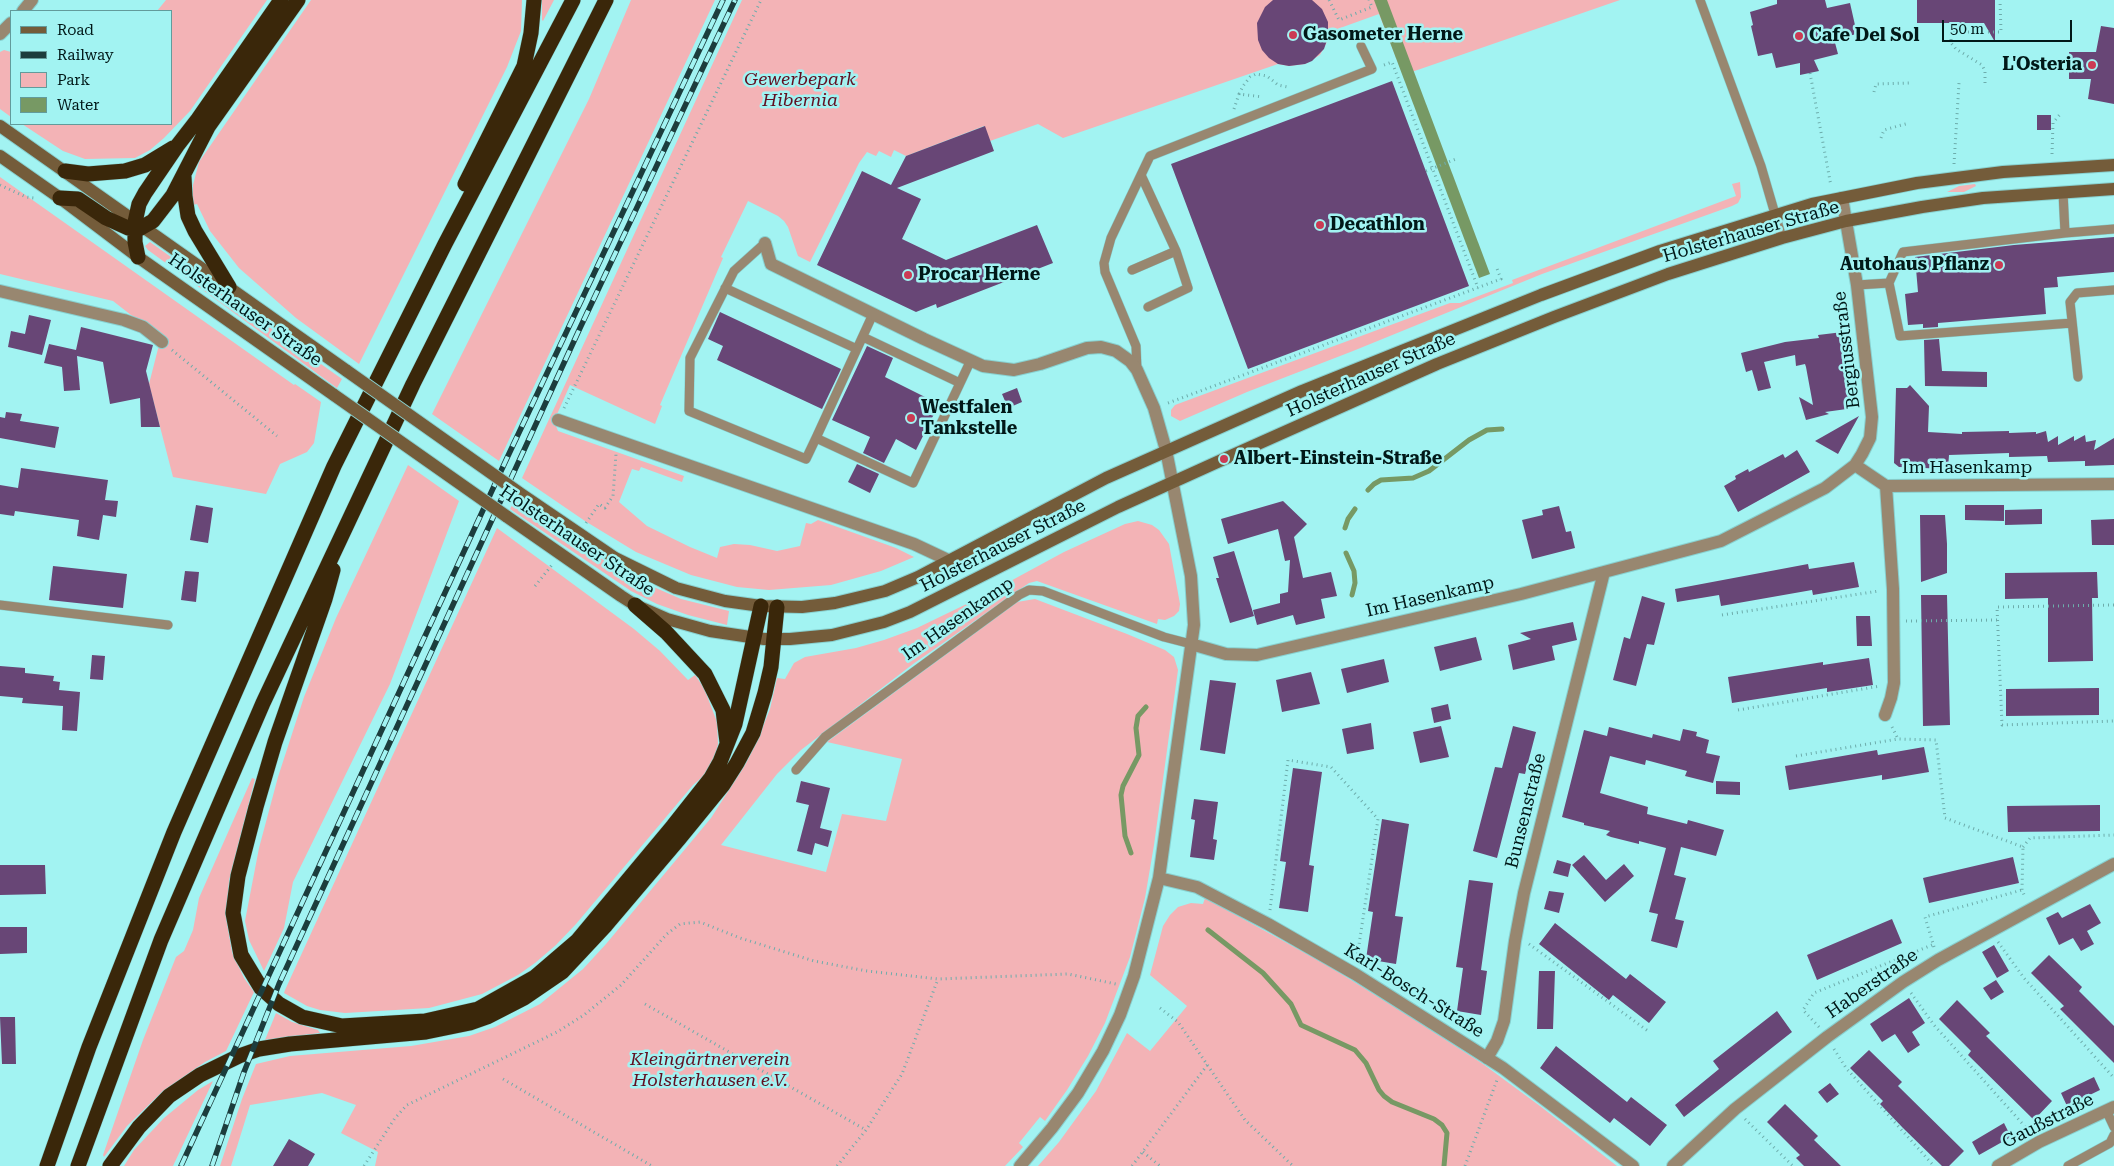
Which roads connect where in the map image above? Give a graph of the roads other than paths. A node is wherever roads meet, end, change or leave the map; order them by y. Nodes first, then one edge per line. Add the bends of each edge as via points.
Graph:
1 (32, 0) edge
2 (281, 0) edge
3 (298, 0) edge
4 (534, 0) edge
5 (573, 0) edge
6 (606, 0) edge
7 (1700, 0) edge
8 (24, 10) edge
9 (10, 24) edge
10 (0, 34) edge
11 (1362, 46) dead end
12 (0, 126) edge
13 (176, 146) junction
14 (0, 156) edge
15 (2114, 165) edge
16 (65, 171) junction
17 (184, 173) junction
18 (1141, 175) junction
19 (2114, 189) edge
20 (2063, 192) junction
21 (60, 198) junction
22 (1838, 198) junction
23 (1776, 214) junction
24 (1846, 222) junction
25 (138, 226) junction
26 (2114, 229) edge
27 (2065, 232) junction
28 (1782, 238) junction
29 (765, 243) joint
30 (445, 244) junction
31 (1176, 251) junction
32 (138, 256) junction
33 (1132, 270) dead end
34 (1889, 283) junction
35 (1857, 285) junction
36 (229, 287) junction
37 (725, 288) junction
38 (2114, 290) edge
39 (0, 291) edge
40 (1148, 307) dead end
41 (873, 314) junction
42 (2072, 323) junction
43 (863, 337) junction
44 (162, 342) road end
45 (857, 349) junction
46 (970, 362) junction
47 (1137, 370) junction
48 (2078, 377) dead end
49 (960, 383) junction
50 (558, 420) road end
51 (816, 438) junction
52 (1166, 450) junction
53 (1855, 465) junction
54 (1173, 483) junction
55 (2114, 484) edge
56 (1886, 486) junction
57 (342, 536) junction
58 (948, 560) junction
59 (1604, 572) junction
60 (0, 605) edge
61 (635, 605) junction
62 (761, 606) junction
63 (777, 607) junction
64 (168, 624) dead end
65 (755, 638) junction
66 (774, 639) junction
67 (1192, 644) junction
68 (1885, 714) road end
69 (728, 746) junction
70 (796, 770) dead end
71 (2114, 864) edge
72 (1159, 878) junction
73 (1487, 1058) junction
74 (2110, 1109) edge
75 (2114, 1126) edge
76 (2114, 1135) edge
77 (47, 1166) edge
78 (78, 1166) edge
79 (110, 1166) edge
80 (1020, 1166) edge
81 (1632, 1166) edge
82 (1673, 1166) edge
83 (1998, 1166) edge
84 (2068, 1166) edge

1 - 8 street
2 - 13 highway via 198,120
3 - 17 highway via 208,127
4 - 30 highway via 524,66 454,206
5 - 30 highway
6 - 57 highway via 413,384
7 - 23 lane
9 - 10 street
11 - 18 lane via 1372,70 1150,156
12 - 16 main road, Holsterhauser Straße
13 - 16 highway via 145,165 125,171 88,174
13 - 25 highway via 139,204
14 - 21 main road, Holsterhauser Straße
15 - 22 main road, Holsterhauser Straße via 1953,177
16 - 25 main road, Holsterhauser Straße
17 - 25 highway via 165,208 153,221
17 - 36 highway via 188,216 194,232
18 - 31 lane
18 - 47 lane via 1111,238 1104,263 1136,346
19 - 20 main road, Holsterhauser Straße
20 - 24 main road, Holsterhauser Straße via 1983,198
20 - 27 lane
21 - 25 highway via 78,199 106,218
21 - 32 main road, Holsterhauser Straße
22 - 23 main road, Holsterhauser Straße
22 - 24 street, Bergiusstraße
23 - 28 lane
23 - 52 main road, Holsterhauser Straße via 1660,251 1541,295 1302,391
24 - 28 main road, Holsterhauser Straße
24 - 35 street, Bergiusstraße
25 - 32 highway
25 - 36 main road, Holsterhauser Straße
26 - 27 lane
27 - 34 lane via 1903,252
28 - 54 main road, Holsterhauser Straße via 1668,274 1437,364
29 - 37 lane via 734,271
29 - 41 street via 771,264
30 - 77 highway via 334,466 174,832 89,1047
31 - 33 lane
31 - 40 lane via 1188,288
32 - 61 main road, Holsterhauser Straße, bridge
34 - 35 lane
34 - 42 lane via 1900,336
35 - 53 street, Bergiusstraße via 1872,417 1870,438
36 - 62 main road, Holsterhauser Straße, bridge via 593,544 650,577 700,596
37 - 45 lane
37 - 51 lane via 690,358 688,411 806,458
38 - 42 lane via 2077,293 2070,302
39 - 44 street via 124,320 142,327
41 - 43 lane
41 - 46 street
42 - 48 lane
43 - 45 lane
43 - 49 lane
45 - 51 lane
46 - 47 street via 1014,370 1087,348 1102,347 1120,354
46 - 49 lane
47 - 52 street via 1154,408
49 - 51 lane via 913,483
50 - 58 street via 914,544
52 - 54 street
52 - 58 main road, Holsterhauser Straße
53 - 56 street, Im Hasenkamp
53 - 59 street, Im Hasenkamp via 1825,488 1721,541
54 - 66 main road, Holsterhauser Straße via 884,622 832,635
54 - 67 street via 1191,576 1194,609
55 - 56 street, Im Hasenkamp
56 - 68 street via 1893,589 1894,683
57 - 69 highway via 325,599 275,742 234,898 233,914 241,955 261,988 290,1011 315,1021 342,1026 425,1021 478,1009 521,986 554,962 598,917 711,778
57 - 78 highway via 263,703 160,940
58 - 63 main road, Holsterhauser Straße via 918,577 876,594 835,603
59 - 67 street, Im Hasenkamp via 1257,656 1226,654
59 - 73 street, Bunsenstraße via 1524,893 1514,941 1504,1022
60 - 64 lane
61 - 65 main road, Holsterhauser Straße via 699,628
61 - 69 highway via 666,632 705,674 722,710
62 - 63 main road, Holsterhauser Straße
62 - 65 highway
63 - 66 highway
65 - 66 main road, Holsterhauser Straße
65 - 69 highway
66 - 79 highway via 769,675 753,733 730,775 606,925 562,972 524,998 470,1023 426,1032 290,1044 239,1056 200,1075 169,1096 139,1127
67 - 70 lane, Im Hasenkamp via 1164,637 1043,591 1029,590 825,737
67 - 72 street
71 - 82 street, Haberstraße via 1938,960 1904,982 1735,1109
72 - 73 street, Karl-Bosch-Straße via 1197,887 1268,924 1355,974
72 - 80 street via 1140,959 1103,1051 1078,1093
73 - 81 street, Karl-Bosch-Straße
74 - 75 lane
74 - 83 street, Gaußstraße
76 - 84 lane via 2110,1143

